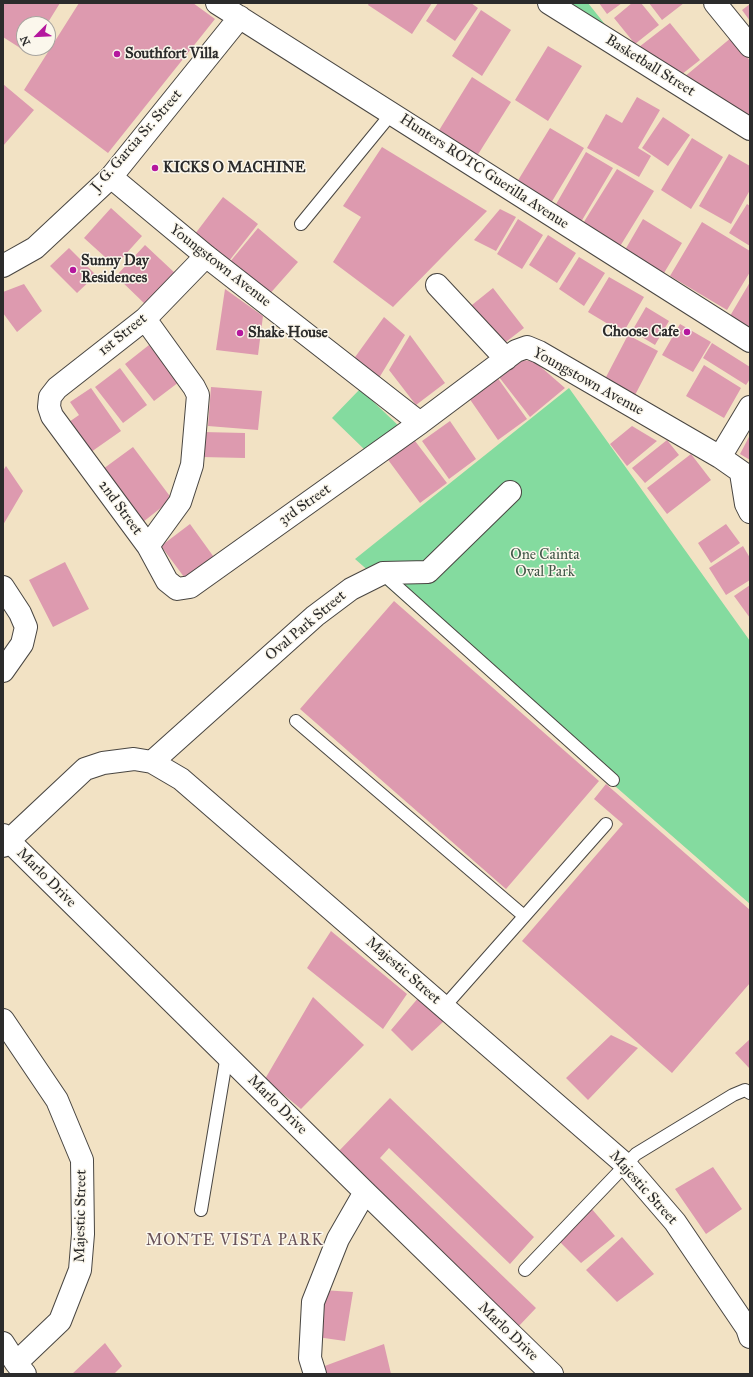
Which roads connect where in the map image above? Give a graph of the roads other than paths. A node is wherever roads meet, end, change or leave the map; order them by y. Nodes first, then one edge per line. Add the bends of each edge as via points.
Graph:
1 (217, 3) edge
2 (550, 3) edge
3 (715, 3) edge
4 (240, 17) junction
5 (750, 46) edge
6 (392, 113) junction
7 (750, 129) edge
8 (111, 177) junction
9 (301, 224) dead end
10 (206, 256) junction
11 (3, 266) edge
12 (437, 285) dead end
13 (145, 319) junction
14 (750, 341) edge
15 (506, 359) junction
16 (750, 407) edge
17 (52, 416) joint
18 (420, 423) junction
19 (720, 457) junction
20 (745, 475) edge
21 (510, 492) dead end
22 (750, 512) edge
23 (148, 546) junction
24 (383, 573) junction
25 (3, 587) edge
26 (190, 587) joint
27 (3, 671) edge
28 (296, 721) dead end
29 (152, 762) junction
30 (613, 780) dead end
31 (606, 824) dead end
32 (5, 841) edge
33 (524, 916) junction
34 (444, 1007) junction
35 (3, 1020) edge
36 (227, 1055) junction
37 (750, 1093) edge
38 (625, 1164) junction
39 (365, 1192) junction
40 (201, 1210) dead end
41 (525, 1270) dead end
42 (750, 1337) edge
43 (3, 1343) edge
44 (21, 1369) edge
45 (315, 1374) edge
46 (552, 1374) edge

1 - 4 street, Hunters ROTC Guerilla Avenue
2 - 7 street, Basketball Street
3 - 5 street
4 - 6 street, Hunters ROTC Guerilla Avenue
4 - 8 street, J. G. Garcia Sr. Street
6 - 9 lane
6 - 14 street, Hunters ROTC Guerilla Avenue
8 - 10 street, Youngstown Avenue
8 - 11 street, J. G. Garcia Sr. Street via 35,248
10 - 13 street, 1st Street
10 - 18 street, Youngstown Avenue
12 - 15 street
13 - 17 street, 1st Street via 57,388 50,397 49,407
13 - 23 street via 198,395 192,465 180,502
15 - 18 street, Youngstown Avenue
15 - 19 street, Youngstown Avenue via 516,351 527,348 539,352
16 - 19 street
17 - 23 street, 2nd Street
18 - 26 street, 3rd Street
19 - 20 street, Youngstown Avenue
20 - 22 street via 746,504
21 - 24 street, Oval Park Street via 428,572
23 - 26 street, 2nd Street via 167,581 177,589
24 - 29 street, Oval Park Street via 351,589 315,616
24 - 30 lane
25 - 27 street via 26,627 22,644
28 - 33 lane
29 - 32 street, Majestic Street via 134,759 103,762 85,769
29 - 34 street, Majestic Street via 181,779
31 - 33 lane
32 - 36 street, Marlo Drive
33 - 34 lane
34 - 38 street, Majestic Street
35 - 44 street, Majestic Street via 57,1100 82,1160 83,1234 80,1270 60,1321
36 - 39 street, Marlo Drive
36 - 40 lane
37 - 38 lane via 745,1090 733,1095 636,1154
38 - 41 lane
38 - 42 street, Majestic Street via 675,1222 747,1328
39 - 45 street via 338,1239 314,1302 310,1358
39 - 46 street, Marlo Drive
43 - 44 street

